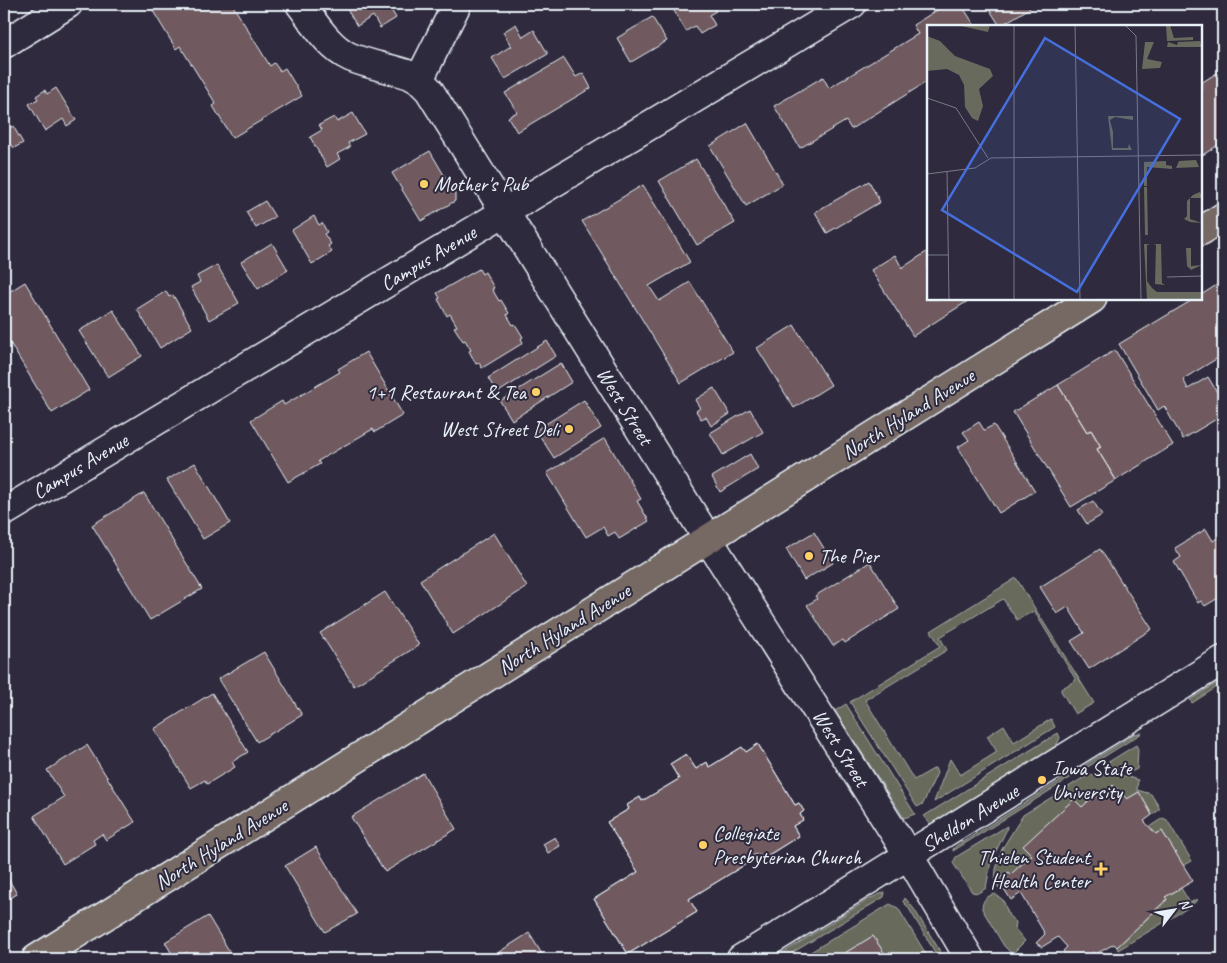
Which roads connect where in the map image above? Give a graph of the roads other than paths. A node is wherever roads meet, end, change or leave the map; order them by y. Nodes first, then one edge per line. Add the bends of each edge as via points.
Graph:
1 (68, 4) edge
2 (300, 4) edge
3 (457, 4) edge
4 (852, 4) edge
5 (4, 44) edge
6 (419, 80) junction
7 (505, 212) junction
8 (1223, 217) edge
9 (1202, 230) edge
10 (1090, 300) edge
11 (4, 512) edge
12 (708, 539) junction
13 (1223, 660) edge
14 (909, 856) junction
15 (36, 959) edge
16 (741, 959) edge
17 (970, 959) edge

1 - 5 street
2 - 6 street, West Street via 339,50 350,57
3 - 6 street
4 - 7 street, Campus Avenue
6 - 7 street, West Street via 429,90
7 - 11 street, Campus Avenue
7 - 12 street, West Street
8 - 9 main road
10 - 12 main road, North Hyland Avenue
12 - 14 street, West Street
12 - 15 main road, North Hyland Avenue
13 - 14 street, Sheldon Avenue
14 - 16 street, Sheldon Avenue
14 - 17 street, West Street

